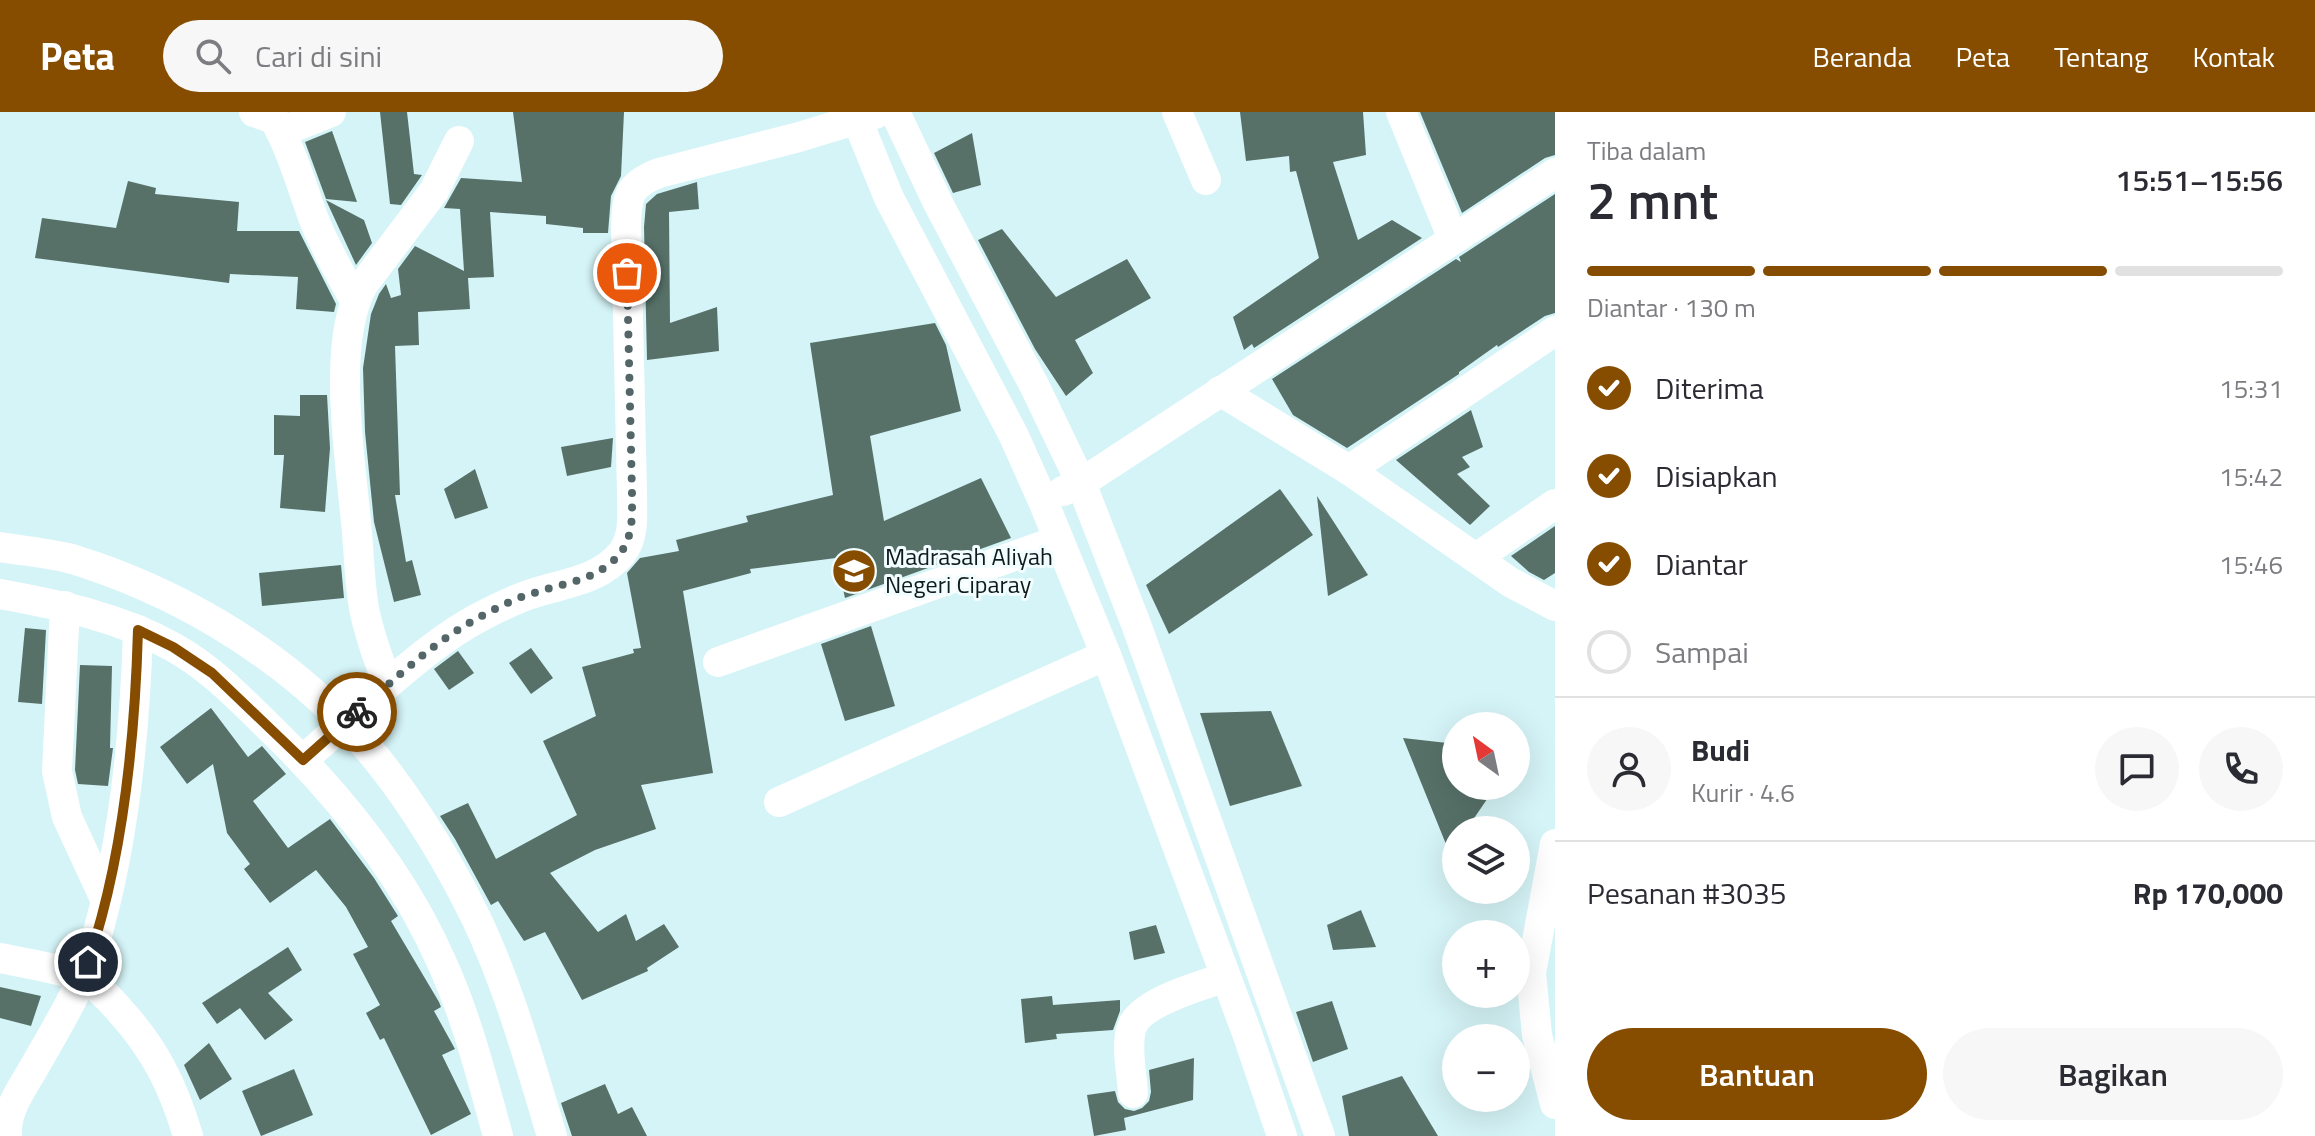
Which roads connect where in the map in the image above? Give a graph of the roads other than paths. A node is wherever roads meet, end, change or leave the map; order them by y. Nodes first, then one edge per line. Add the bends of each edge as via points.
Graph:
1 (254, 112) edge
2 (331, 112) edge
3 (895, 112) edge
4 (1177, 112) edge
5 (1401, 112) edge
6 (863, 115) edge
7 (281, 132) junction
8 (459, 141) dead end
9 (1555, 173) edge
10 (1206, 180) dead end
11 (1453, 239) junction
12 (355, 301) junction
13 (1555, 331) edge
14 (1220, 391) junction
15 (1349, 470) junction
16 (1081, 483) junction
17 (1043, 501) junction
18 (1555, 504) edge
19 (1059, 540) junction
20 (0, 547) edge
21 (1476, 558) junction
22 (0, 594) edge
23 (65, 606) junction
24 (1555, 606) edge
25 (138, 630) junction
26 (1106, 655) junction
27 (718, 662) dead end
28 (388, 684) junction
29 (325, 741) junction
30 (779, 802) dead end
31 (1555, 844) edge
32 (105, 899) junction
33 (0, 958) edge
34 (1226, 977) junction
35 (83, 978) junction
36 (517, 1034) junction
37 (478, 1051) junction
38 (1133, 1093) dead end
39 (1555, 1104) edge
40 (1309, 1106) junction
41 (1278, 1126) edge
42 (7, 1136) edge
43 (188, 1136) edge
44 (498, 1136) edge
45 (552, 1136) edge
46 (1320, 1136) edge

1 - 7 street via 274,119
2 - 7 street
3 - 16 street
4 - 10 street
5 - 11 street
6 - 17 street via 896,212
6 - 28 street via 659,173 633,188 626,227 632,493 628,542 613,562 589,577 531,594 477,619
7 - 12 street via 314,219
8 - 12 street via 434,191
9 - 11 street
11 - 14 street
12 - 28 street via 345,355 351,464 364,606
13 - 15 street
14 - 15 street
14 - 16 street
15 - 21 street
16 - 17 street
16 - 40 street
17 - 19 street
18 - 21 street
19 - 26 street
19 - 27 street
20 - 29 street via 69,558 175,600 222,626 286,670
21 - 24 street
22 - 23 street
23 - 25 street
23 - 32 street via 57,771 67,817
25 - 29 street
25 - 32 street via 129,763
26 - 30 street
26 - 34 street
28 - 29 street
29 - 36 street via 396,783 476,918
29 - 37 street via 352,816 420,919
31 - 39 street via 1531,973 1537,1035
32 - 35 street
33 - 35 street
34 - 38 street via 1160,1002 1137,1018 1130,1034
34 - 41 street
35 - 42 street via 10,1111
35 - 43 street via 109,998 148,1044 175,1094
36 - 37 street
36 - 45 street
37 - 44 street
40 - 41 street
40 - 46 street

